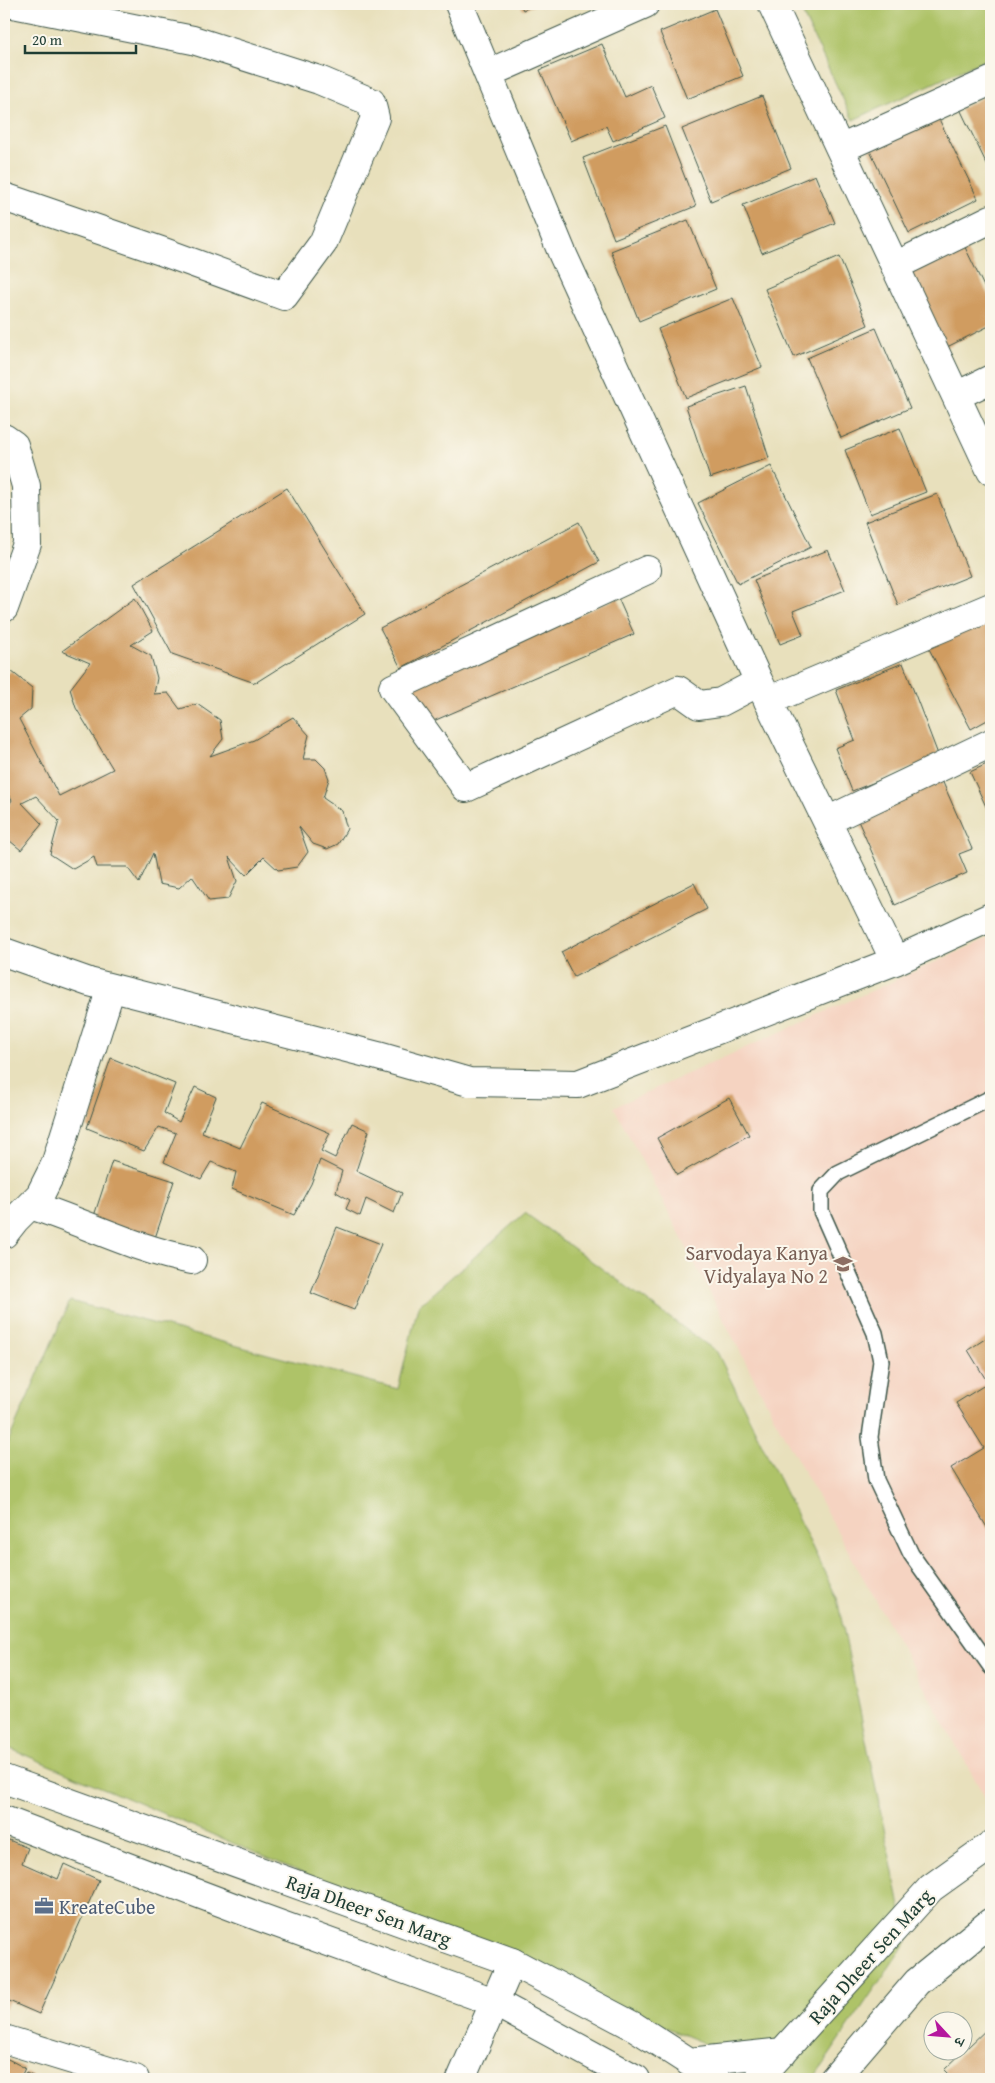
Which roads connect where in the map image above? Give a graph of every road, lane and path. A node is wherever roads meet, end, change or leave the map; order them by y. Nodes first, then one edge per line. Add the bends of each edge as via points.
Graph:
1 (13, 4) edge
2 (459, 4) edge
3 (645, 4) edge
4 (772, 4) edge
5 (490, 73) junction
6 (991, 81) edge
7 (840, 149) junction
8 (4, 196) edge
9 (991, 220) edge
10 (895, 266) junction
11 (991, 379) edge
12 (956, 396) junction
13 (4, 438) edge
14 (991, 471) edge
15 (647, 570) dead end
16 (991, 607) edge
17 (4, 608) edge
18 (764, 692) junction
19 (991, 743) edge
20 (827, 821) junction
21 (991, 917) edge
22 (4, 952) edge
23 (895, 961) junction
24 (111, 988) junction
25 (991, 1098) edge
26 (13, 1218) edge
27 (192, 1260) dead end
28 (991, 1667) edge
29 (4, 1779) edge
30 (4, 1820) edge
31 (991, 1844) edge
32 (991, 1922) edge
33 (512, 1962) junction
34 (494, 2002) junction
35 (4, 2039) edge
36 (783, 2052) junction
37 (689, 2062) junction
38 (135, 2079) edge
39 (461, 2079) edge
40 (636, 2079) edge
41 (716, 2079) edge
42 (758, 2079) edge
43 (834, 2079) edge

1 - 8 street via 193,40 319,80 371,102 375,118 323,243 284,296
2 - 5 street
3 - 5 street
4 - 7 street
5 - 18 street via 563,255
6 - 7 street
7 - 10 street
9 - 10 street
10 - 12 street
11 - 12 street
12 - 14 street
13 - 17 street via 14,445 26,486 26,544
15 - 18 street via 393,688 466,788 678,690 699,705
16 - 18 street
18 - 20 street
19 - 20 street
20 - 23 street
21 - 23 street
22 - 24 street
23 - 24 street via 578,1084 469,1082
24 - 26 street via 54,1165 40,1195
25 - 28 lane via 838,1173 821,1191 821,1211 875,1334 881,1361 870,1436 876,1480 912,1554
26 - 27 street via 64,1216 164,1255
29 - 33 street, Raja Dheer Sen Marg
30 - 34 street
31 - 36 street, Raja Dheer Sen Marg via 931,1888
32 - 43 street via 917,1982
33 - 34 street
33 - 37 street, Raja Dheer Sen Marg via 635,2027
34 - 39 street
34 - 40 street
35 - 38 street
36 - 37 street
36 - 42 street, Raja Dheer Sen Marg
37 - 41 street, Raja Dheer Sen Marg

